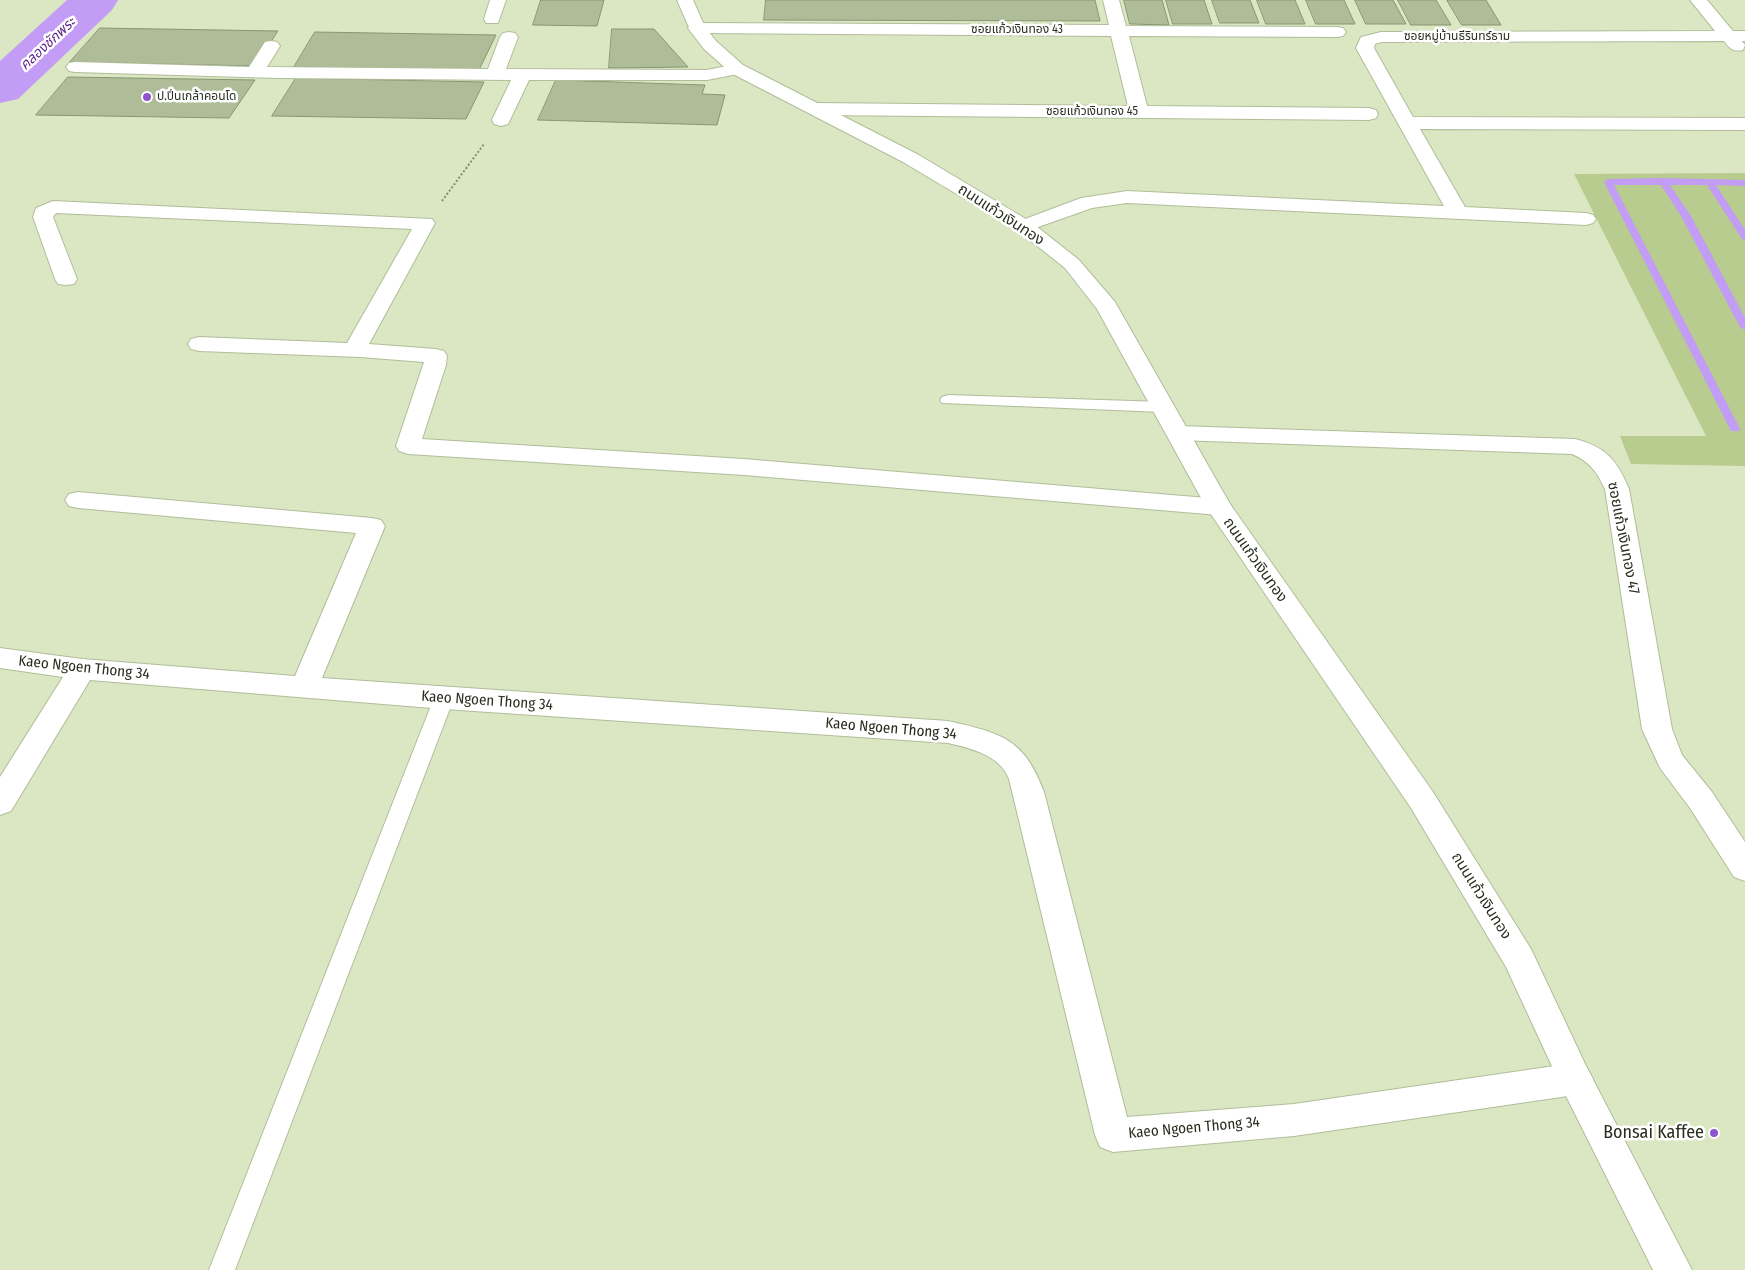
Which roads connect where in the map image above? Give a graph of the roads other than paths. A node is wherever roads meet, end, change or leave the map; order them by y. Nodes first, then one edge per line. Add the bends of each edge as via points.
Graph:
1 (498, 0) edge
2 (685, 0) edge
3 (1111, 0) edge
4 (1698, 0) edge
5 (492, 19) dead end
6 (697, 28) junction
7 (1119, 30) junction
8 (1337, 32) dead end
9 (1737, 36) edge
10 (509, 37) dead end
11 (271, 46) dead end
12 (1745, 54) edge
13 (75, 67) dead end
14 (737, 70) junction
15 (255, 72) junction
16 (494, 74) junction
17 (523, 74) junction
18 (816, 109) junction
19 (1139, 112) junction
20 (1369, 114) dead end
21 (501, 120) road end
22 (1408, 123) junction
23 (1745, 124) edge
24 (1458, 213) junction
25 (1586, 219) dead end
26 (1024, 226) junction
27 (66, 279) dead end
28 (199, 344) dead end
29 (360, 350) junction
30 (948, 400) dead end
31 (1163, 407) junction
32 (1178, 433) junction
33 (78, 500) dead end
34 (1219, 507) junction
35 (0, 658) edge
36 (82, 669) junction
37 (304, 687) junction
38 (444, 698) junction
39 (0, 803) edge
40 (1745, 868) edge
41 (1575, 1079) junction
42 (222, 1270) edge
43 (1673, 1270) edge

1 - 5 street
2 - 6 street, ถนนแก้วเงินทอง
3 - 7 street
4 - 9 street
6 - 7 street, ซอยแก้วเงินทอง 43
6 - 14 street, ถนนแก้วเงินทอง
7 - 8 street, ซอยแก้วเงินทอง 43
7 - 19 street
9 - 12 street
9 - 22 street, ซอยหมู่บ้านธีรินทร์ธาม via 1381,37 1367,41 1366,48
10 - 16 street
11 - 15 street
13 - 15 street
14 - 17 street via 707,75
14 - 18 street, ถนนแก้วเงินทอง
15 - 16 street via 272,80
16 - 17 street
17 - 21 street
18 - 19 street, ซอยแก้วเงินทอง 45
18 - 26 street, ถนนแก้วเงินทอง via 910,158
19 - 20 street, ซอยแก้วเงินทอง 45
22 - 23 street
22 - 24 street, ซอยหมู่บ้านธีรินทร์ธาม
24 - 25 street
24 - 26 street via 1127,196 1088,202
26 - 31 street, ถนนแก้วเงินทอง via 1072,264 1107,306
27 - 29 street via 43,217 43,212 53,207 425,223 358,344
28 - 29 street
29 - 34 street via 436,356 408,446 744,467
30 - 31 lane
31 - 32 street, ถนนแก้วเงินทอง
32 - 34 street, ถนนแก้วเงินทอง
32 - 40 street, ซอยแก้วเงินทอง 47 via 1575,447 1594,454 1608,469 1617,489 1657,729 1670,760 1701,800
33 - 37 street via 372,526
34 - 41 street, ถนนแก้วเงินทอง via 1422,800 1519,958
35 - 36 street, Kaeo Ngoen Thong 34
36 - 37 street, Kaeo Ngoen Thong 34
36 - 39 street
37 - 38 street, Kaeo Ngoen Thong 34
38 - 41 street, Kaeo Ngoen Thong 34 via 948,732 981,739 998,747 1018,767 1029,792 1113,1135 1294,1120
38 - 42 lane
41 - 43 street, ถนนแก้วเงินทอง

